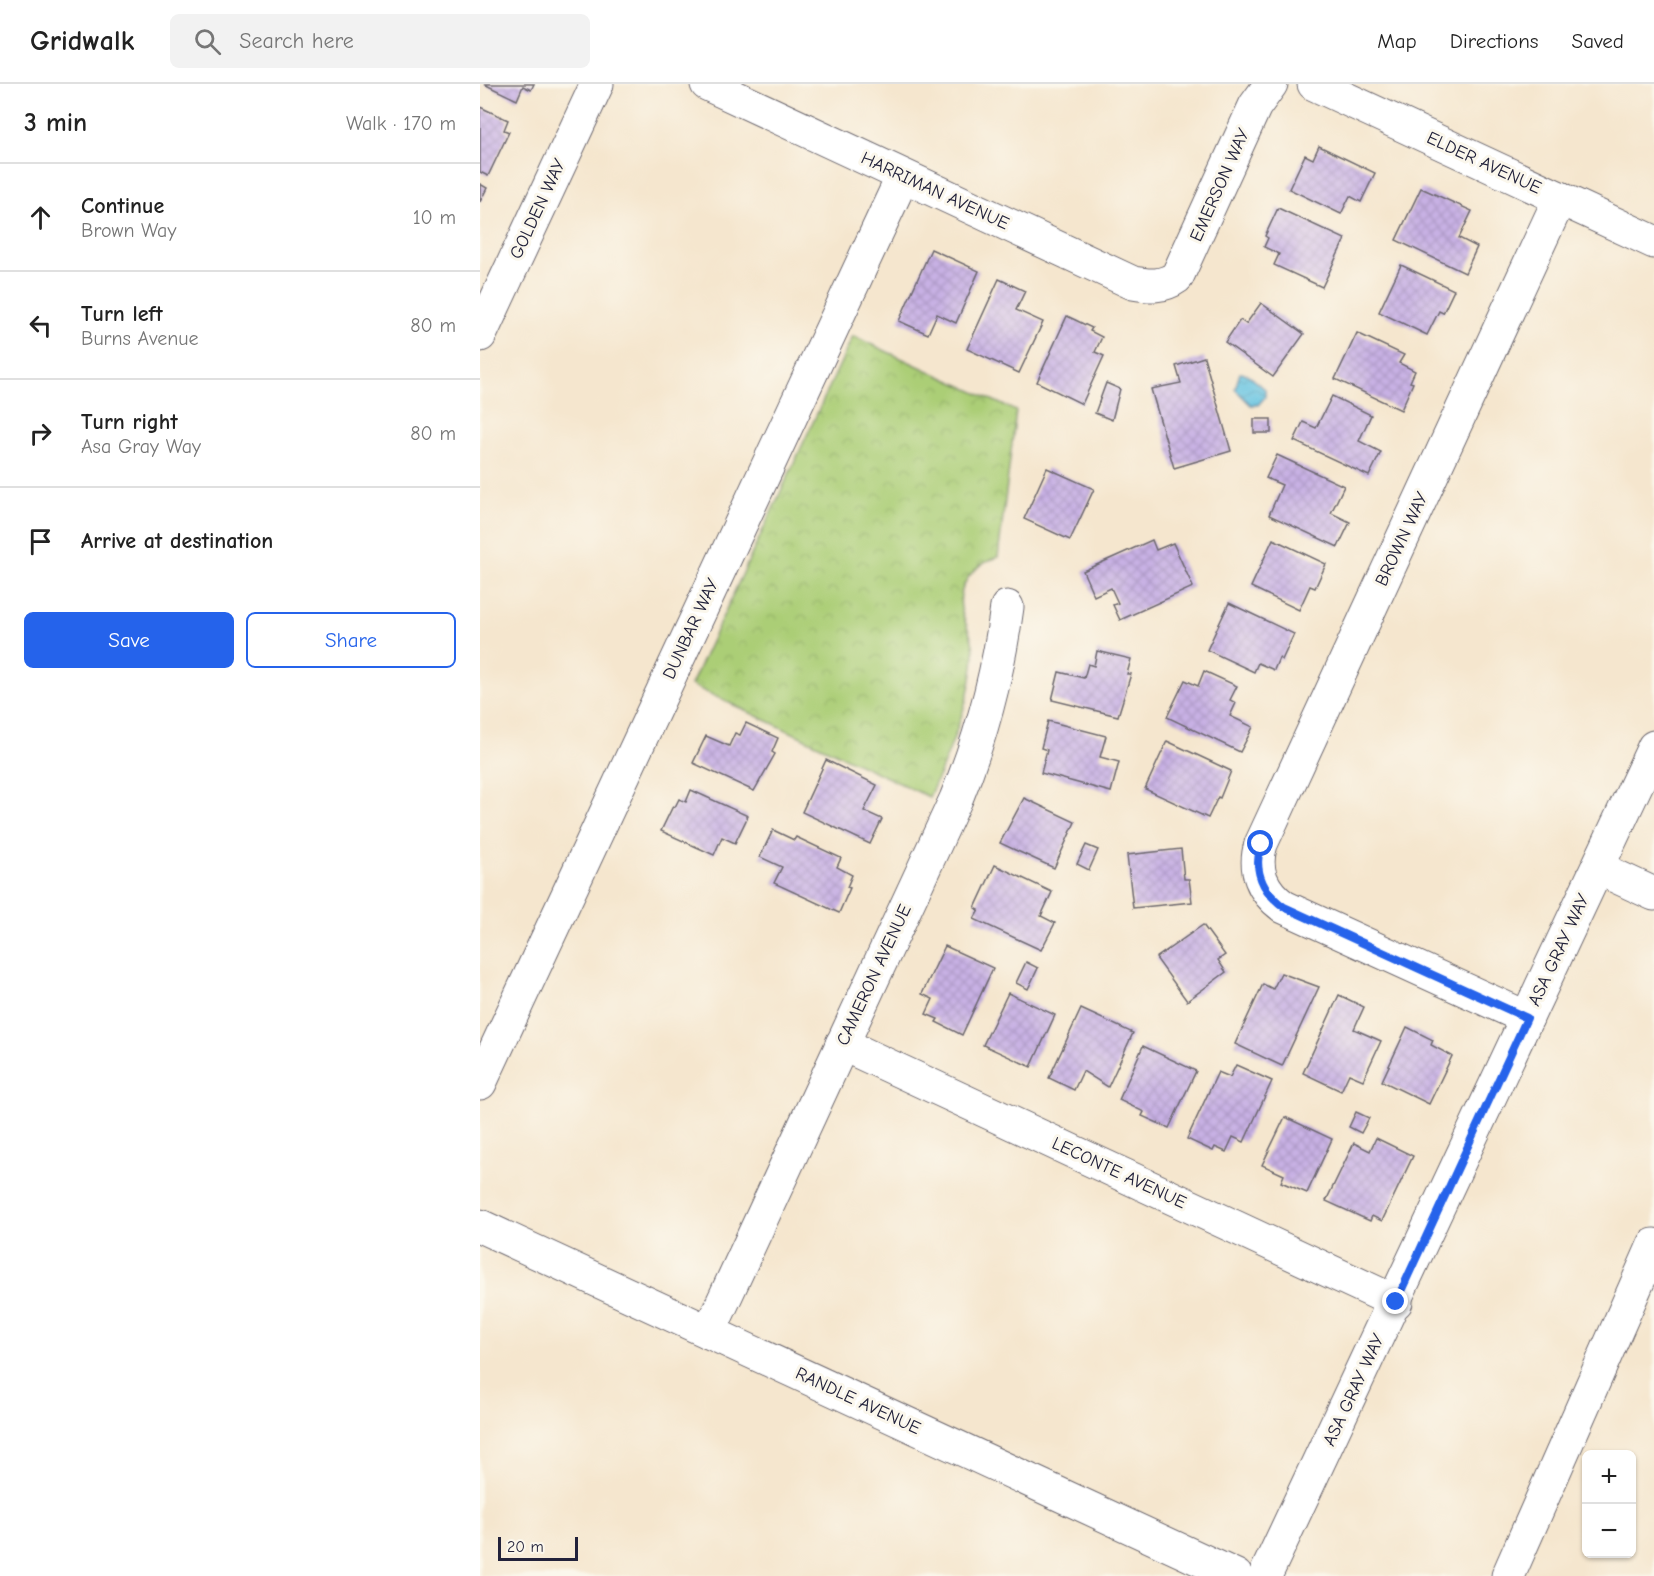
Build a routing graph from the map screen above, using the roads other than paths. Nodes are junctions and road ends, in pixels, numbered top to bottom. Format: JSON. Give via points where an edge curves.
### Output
{"nodes":[{"id":1,"x":597,"y":84,"type":"edge"},
{"id":2,"x":707,"y":84,"type":"edge"},
{"id":3,"x":1272,"y":84,"type":"edge"},
{"id":4,"x":1314,"y":84,"type":"edge"},
{"id":5,"x":903,"y":176,"type":"junction"},
{"id":6,"x":1560,"y":198,"type":"junction"},
{"id":7,"x":1654,"y":242,"type":"edge"},
{"id":8,"x":1167,"y":284,"type":"joint"},
{"id":9,"x":480,"y":335,"type":"edge"},
{"id":10,"x":1007,"y":607,"type":"dead end"},
{"id":11,"x":1654,"y":747,"type":"edge"},
{"id":12,"x":1598,"y":868,"type":"junction"},
{"id":13,"x":1654,"y":894,"type":"edge"},
{"id":14,"x":1527,"y":1018,"type":"junction"},
{"id":15,"x":842,"y":1044,"type":"junction"},
{"id":16,"x":480,"y":1083,"type":"edge"},
{"id":17,"x":480,"y":1226,"type":"edge"},
{"id":18,"x":1654,"y":1245,"type":"edge"},
{"id":19,"x":1396,"y":1302,"type":"junction"},
{"id":20,"x":709,"y":1332,"type":"junction"},
{"id":21,"x":1236,"y":1576,"type":"edge"},
{"id":22,"x":1265,"y":1576,"type":"edge"},
{"id":23,"x":1508,"y":1576,"type":"edge"}],
"edges":[{"from":1,"to":9,"type":"street","name":"GOLDEN WAY"},
{"from":2,"to":5,"type":"street","name":"HARRIMAN AVENUE"},
{"from":3,"to":8,"type":"street","name":"EMERSON WAY","via":[[1255,106],[1186,263],[1178,277]]},
{"from":4,"to":6,"type":"street","name":"ELDER AVENUE"},
{"from":5,"to":8,"type":"street","name":"HARRIMAN AVENUE","via":[[1133,283]]},
{"from":5,"to":16,"type":"street","name":"DUNBAR WAY"},
{"from":6,"to":7,"type":"street","name":"ELDER AVENUE"},
{"from":6,"to":14,"type":"street","name":"BROWN WAY","via":[[1261,844],[1258,863],[1262,883],[1284,907]]},
{"from":10,"to":15,"type":"street","name":"CAMERON AVENUE","via":[[993,691],[973,758]]},
{"from":11,"to":12,"type":"street","name":"ASA GRAY WAY"},
{"from":12,"to":13,"type":"street"},
{"from":12,"to":14,"type":"street","name":"ASA GRAY WAY"},
{"from":14,"to":19,"type":"street","name":"ASA GRAY WAY"},
{"from":15,"to":19,"type":"street","name":"LECONTE AVENUE"},
{"from":15,"to":20,"type":"street","name":"CAMERON AVENUE"},
{"from":17,"to":20,"type":"street","name":"RANDLE AVENUE"},
{"from":18,"to":23,"type":"street"},
{"from":19,"to":22,"type":"street","name":"ASA GRAY WAY"},
{"from":20,"to":21,"type":"street","name":"RANDLE AVENUE"}]}
